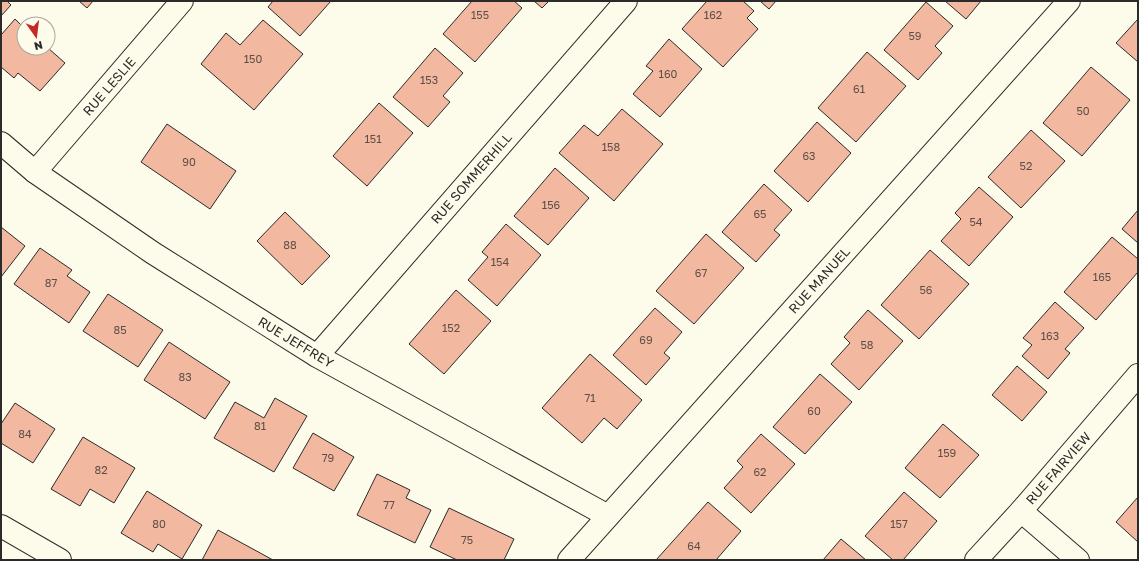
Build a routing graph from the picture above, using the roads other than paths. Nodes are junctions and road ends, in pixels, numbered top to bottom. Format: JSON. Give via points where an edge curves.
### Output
{"nodes":[{"id":1,"x":182,"y":1,"type":"edge"},
{"id":2,"x":626,"y":1,"type":"edge"},
{"id":3,"x":1069,"y":1,"type":"edge"},
{"id":4,"x":1,"y":143,"type":"edge"},
{"id":5,"x":35,"y":172,"type":"junction"},
{"id":6,"x":317,"y":356,"type":"junction"},
{"id":7,"x":1138,"y":375,"type":"edge"},
{"id":8,"x":1021,"y":511,"type":"junction"},
{"id":9,"x":608,"y":516,"type":"junction"},
{"id":10,"x":1,"y":526,"type":"edge"},
{"id":11,"x":60,"y":560,"type":"edge"},
{"id":12,"x":569,"y":560,"type":"edge"},
{"id":13,"x":976,"y":560,"type":"edge"},
{"id":14,"x":1078,"y":560,"type":"edge"}],
"edges":[{"from":1,"to":5,"type":"street","name":"RUE LESLIE"},
{"from":2,"to":6,"type":"street","name":"RUE SOMMERHILL"},
{"from":3,"to":9,"type":"street","name":"RUE MANUEL"},
{"from":4,"to":5,"type":"street","name":"RUE JEFFREY"},
{"from":5,"to":6,"type":"street","name":"RUE JEFFREY","via":[[153,253]]},
{"from":6,"to":9,"type":"street","name":"RUE JEFFREY"},
{"from":7,"to":8,"type":"street","name":"RUE FAIRVIEW"},
{"from":8,"to":13,"type":"street","name":"RUE FAIRVIEW"},
{"from":8,"to":14,"type":"street"},
{"from":9,"to":12,"type":"street","name":"RUE MANUEL"},
{"from":10,"to":11,"type":"street"}]}
